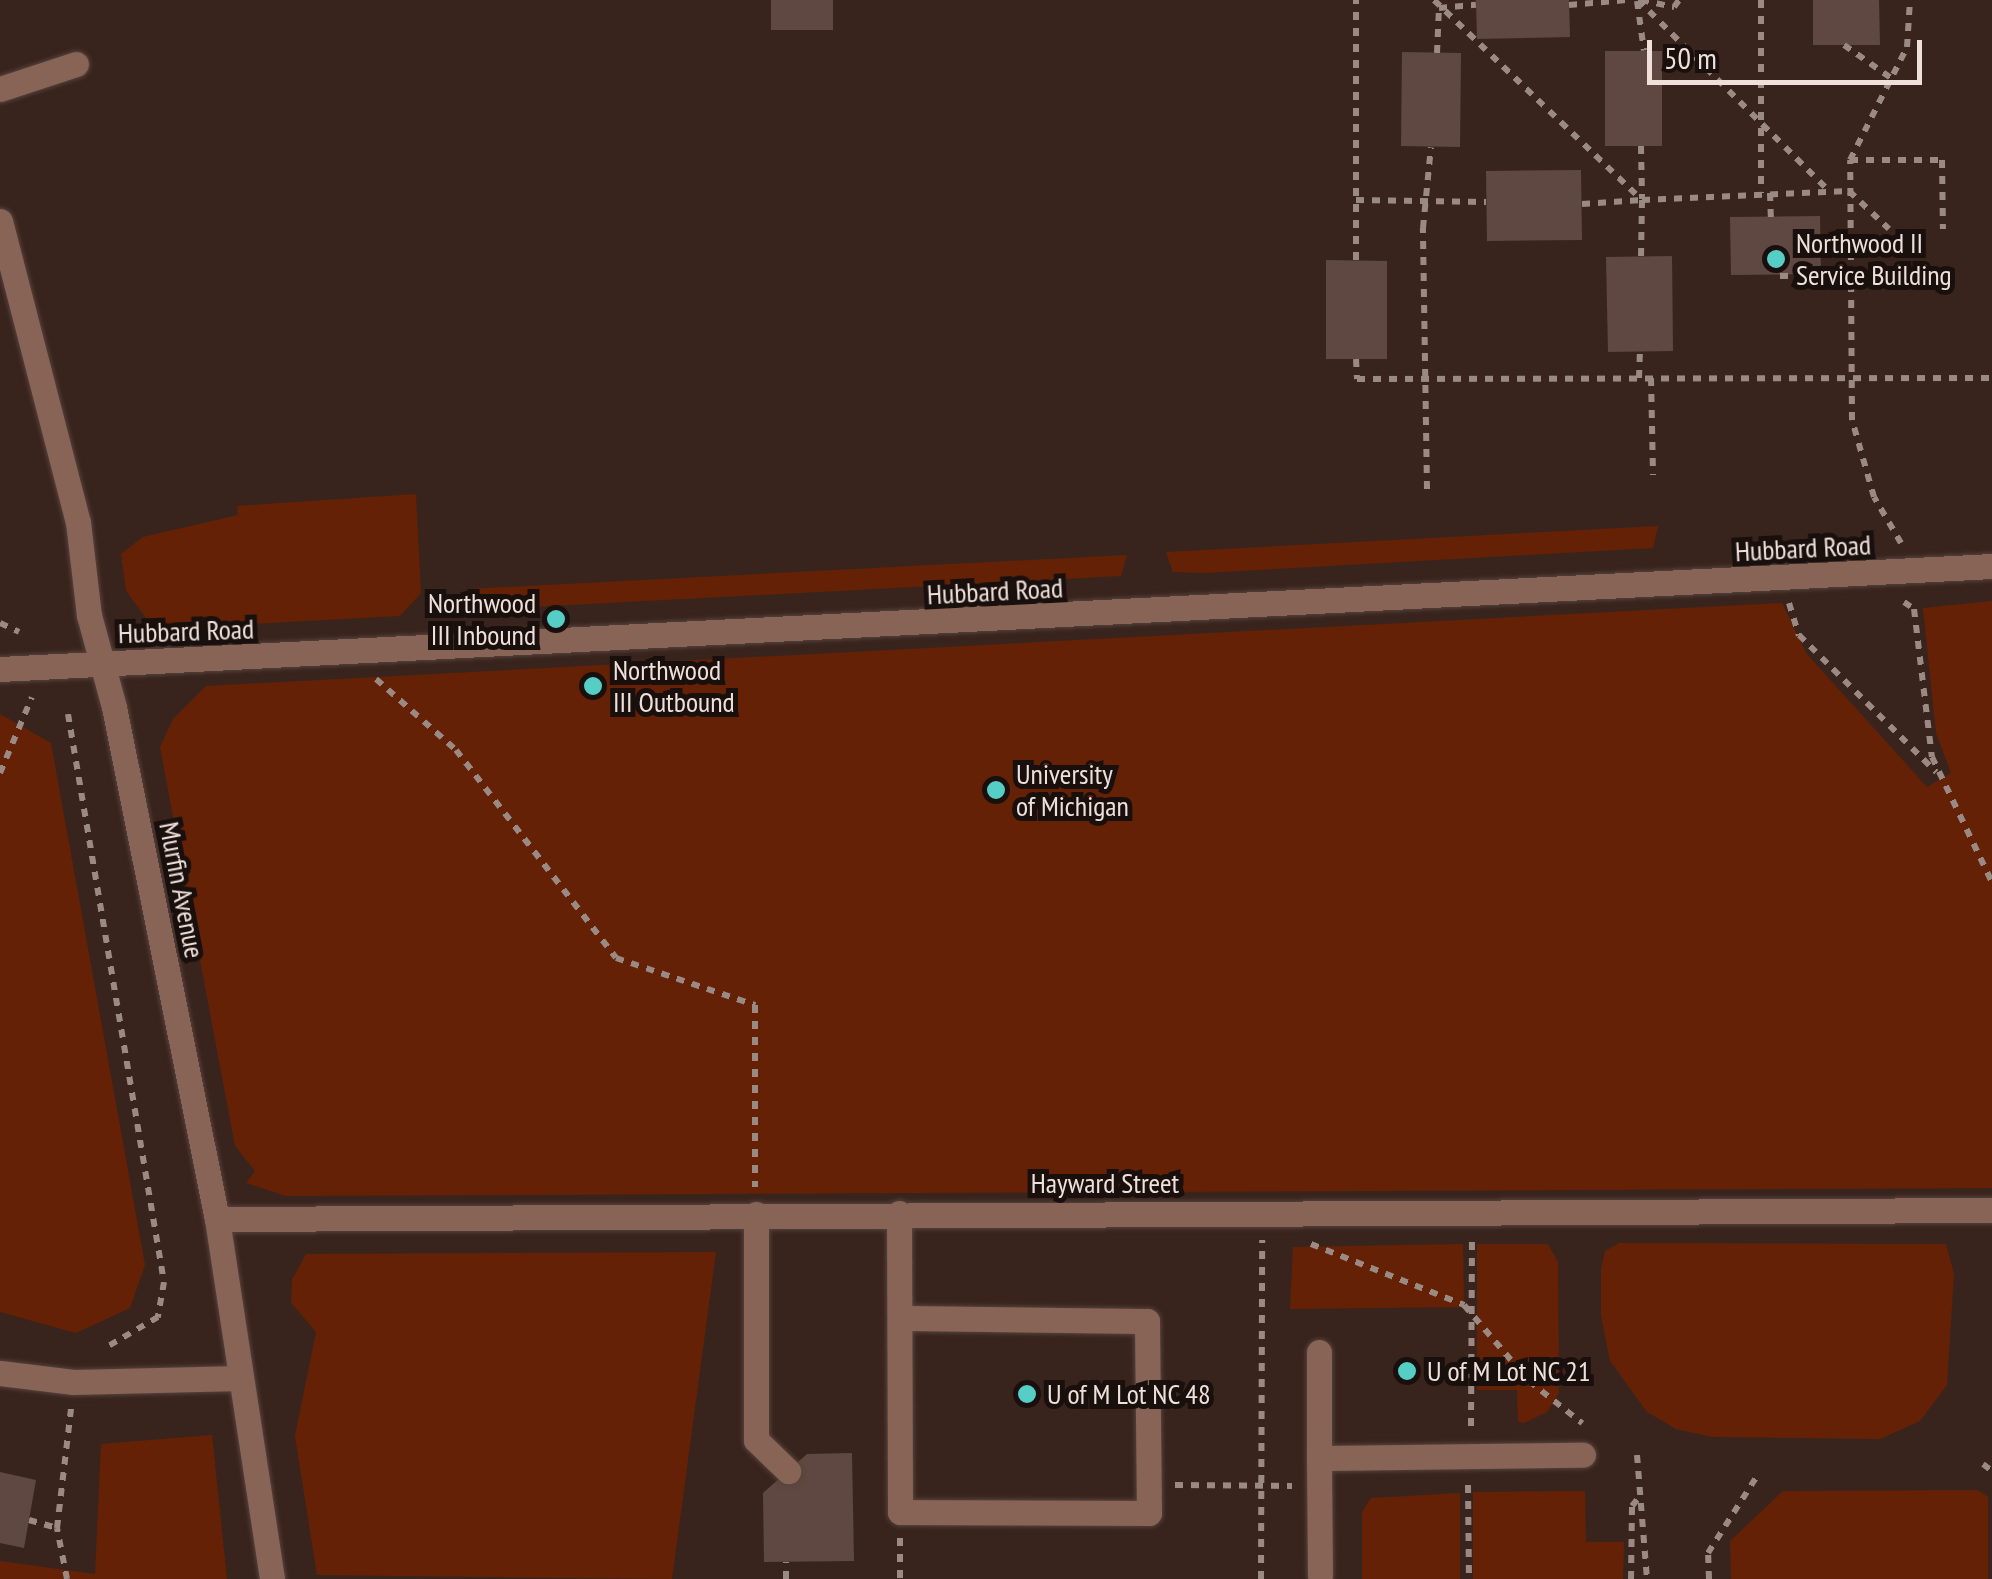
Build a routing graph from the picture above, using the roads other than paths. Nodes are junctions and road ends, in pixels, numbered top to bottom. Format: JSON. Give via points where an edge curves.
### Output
{"nodes":[{"id":1,"x":76,"y":64,"type":"dead end"},
{"id":2,"x":0,"y":88,"type":"edge"},
{"id":3,"x":0,"y":221,"type":"edge"},
{"id":4,"x":1992,"y":566,"type":"edge"},
{"id":5,"x":102,"y":665,"type":"junction"},
{"id":6,"x":0,"y":669,"type":"edge"},
{"id":7,"x":755,"y":1204,"type":"junction"},
{"id":8,"x":1992,"y":1210,"type":"edge"},
{"id":9,"x":900,"y":1213,"type":"junction"},
{"id":10,"x":218,"y":1219,"type":"junction"},
{"id":11,"x":901,"y":1318,"type":"junction"},
{"id":12,"x":1319,"y":1352,"type":"dead end"},
{"id":13,"x":0,"y":1373,"type":"edge"},
{"id":14,"x":241,"y":1378,"type":"junction"},
{"id":15,"x":1583,"y":1456,"type":"dead end"},
{"id":16,"x":1319,"y":1458,"type":"junction"},
{"id":17,"x":788,"y":1471,"type":"dead end"},
{"id":18,"x":1320,"y":1575,"type":"dead end"},
{"id":19,"x":272,"y":1579,"type":"edge"}],
"edges":[{"from":1,"to":2,"type":"street"},
{"from":3,"to":5,"type":"street","name":"Murfin Avenue","via":[[78,522]]},
{"from":4,"to":5,"type":"street","name":"Hubbard Road"},
{"from":5,"to":6,"type":"street","name":"Hubbard Road"},
{"from":5,"to":10,"type":"street","name":"Murfin Avenue"},
{"from":7,"to":9,"type":"street","name":"Hayward Street"},
{"from":7,"to":10,"type":"street","name":"Hayward Street"},
{"from":7,"to":17,"type":"street","via":[[756,1440]]},
{"from":8,"to":9,"type":"street","name":"Hayward Street"},
{"from":9,"to":11,"type":"street"},
{"from":10,"to":14,"type":"street","name":"Murfin Avenue"},
{"from":11,"to":11,"type":"street","via":[[900,1512],[1149,1514],[1147,1321]]},
{"from":12,"to":16,"type":"street"},
{"from":13,"to":14,"type":"street","via":[[73,1382]]},
{"from":14,"to":19,"type":"street","name":"Murfin Avenue"},
{"from":15,"to":16,"type":"street"},
{"from":16,"to":18,"type":"street"}]}
